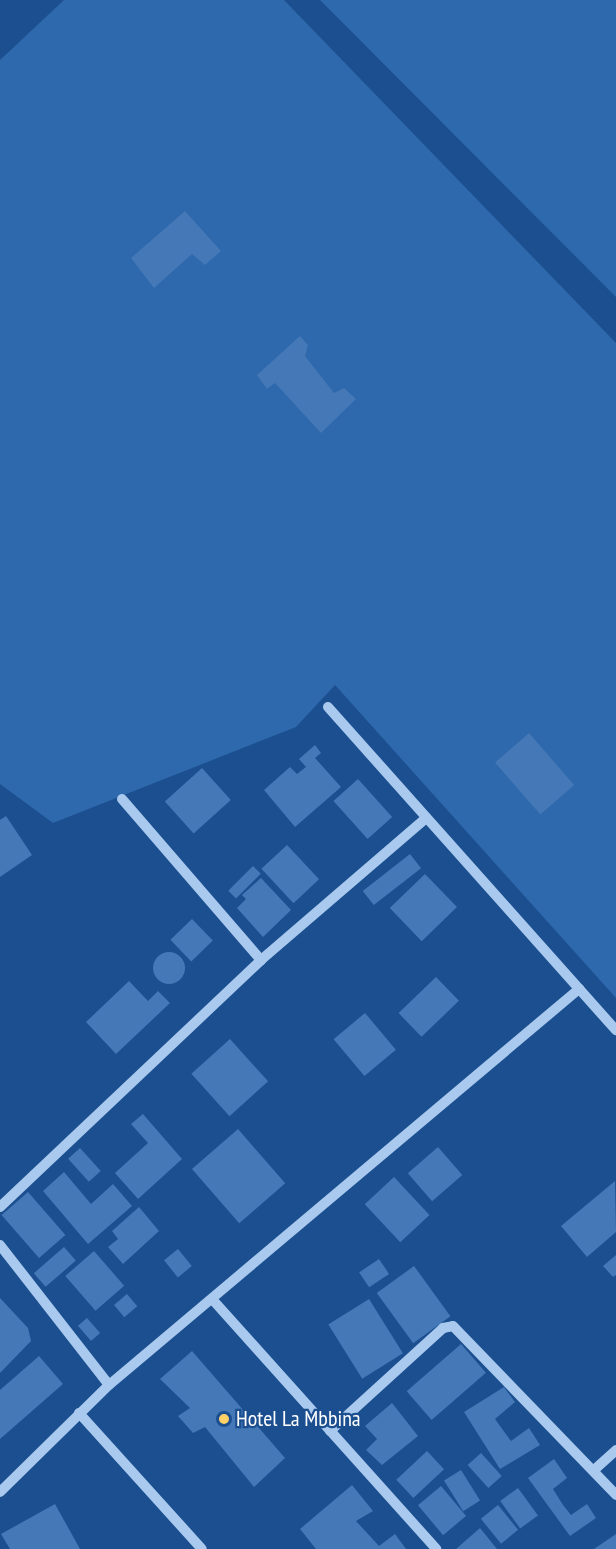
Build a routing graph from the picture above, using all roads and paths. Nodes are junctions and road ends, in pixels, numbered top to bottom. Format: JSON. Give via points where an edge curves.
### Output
{"nodes":[{"id":1,"x":328,"y":707,"type":"dead end"},
{"id":2,"x":122,"y":800,"type":"dead end"},
{"id":3,"x":426,"y":818,"type":"junction"},
{"id":4,"x":261,"y":960,"type":"junction"},
{"id":5,"x":579,"y":989,"type":"junction"},
{"id":6,"x":616,"y":1030,"type":"edge"},
{"id":7,"x":0,"y":1207,"type":"edge"},
{"id":8,"x":0,"y":1245,"type":"edge"},
{"id":9,"x":212,"y":1299,"type":"junction"},
{"id":10,"x":109,"y":1385,"type":"junction"},
{"id":11,"x":79,"y":1413,"type":"junction"},
{"id":12,"x":330,"y":1431,"type":"junction"},
{"id":13,"x":616,"y":1449,"type":"edge"},
{"id":14,"x":594,"y":1470,"type":"junction"},
{"id":15,"x":0,"y":1492,"type":"edge"},
{"id":16,"x":616,"y":1495,"type":"edge"},
{"id":17,"x":202,"y":1549,"type":"edge"},
{"id":18,"x":436,"y":1549,"type":"edge"}],
"edges":[{"from":1,"to":3,"type":"street"},
{"from":2,"to":4,"type":"street"},
{"from":3,"to":4,"type":"street"},
{"from":3,"to":5,"type":"street"},
{"from":4,"to":7,"type":"street"},
{"from":5,"to":6,"type":"street"},
{"from":5,"to":9,"type":"street"},
{"from":8,"to":10,"type":"street"},
{"from":9,"to":10,"type":"street"},
{"from":9,"to":12,"type":"street"},
{"from":10,"to":11,"type":"street"},
{"from":11,"to":15,"type":"street"},
{"from":11,"to":17,"type":"street"},
{"from":12,"to":14,"type":"street","via":[[450,1325]]},
{"from":12,"to":18,"type":"street"},
{"from":13,"to":14,"type":"street"},
{"from":14,"to":16,"type":"street"}]}
